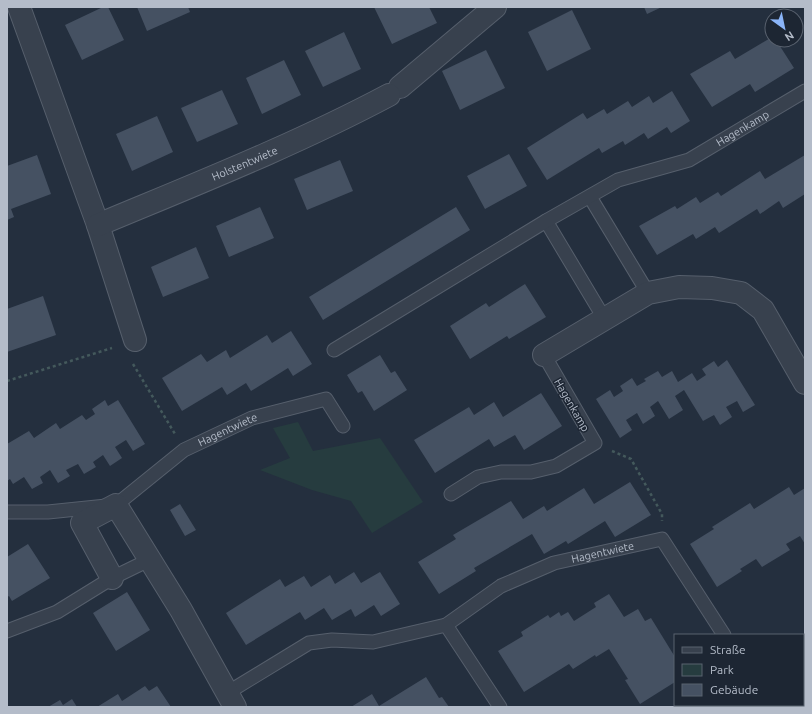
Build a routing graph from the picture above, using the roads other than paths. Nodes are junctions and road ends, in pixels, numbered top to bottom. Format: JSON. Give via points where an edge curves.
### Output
{"nodes":[{"id":1,"x":19,"y":7,"type":"edge"},
{"id":2,"x":494,"y":7,"type":"edge"},
{"id":3,"x":805,"y":91,"type":"edge"},
{"id":4,"x":590,"y":196,"type":"junction"},
{"id":5,"x":546,"y":221,"type":"junction"},
{"id":6,"x":98,"y":225,"type":"junction"},
{"id":7,"x":648,"y":293,"type":"junction"},
{"id":8,"x":604,"y":318,"type":"junction"},
{"id":9,"x":135,"y":340,"type":"road end"},
{"id":10,"x":334,"y":350,"type":"dead end"},
{"id":11,"x":544,"y":355,"type":"joint"},
{"id":12,"x":805,"y":382,"type":"edge"},
{"id":13,"x":343,"y":426,"type":"dead end"},
{"id":14,"x":451,"y":494,"type":"dead end"},
{"id":15,"x":116,"y":505,"type":"junction"},
{"id":16,"x":7,"y":512,"type":"edge"},
{"id":17,"x":151,"y":559,"type":"junction"},
{"id":18,"x":112,"y":578,"type":"junction"},
{"id":19,"x":446,"y":625,"type":"junction"},
{"id":20,"x":7,"y":631,"type":"edge"},
{"id":21,"x":723,"y":634,"type":"edge"},
{"id":22,"x":231,"y":700,"type":"edge"},
{"id":23,"x":500,"y":707,"type":"edge"}],
"edges":[{"from":1,"to":6,"type":"street"},
{"from":2,"to":6,"type":"street","name":"Holstentwiete","via":[[395,91],[340,121],[260,158]]},
{"from":3,"to":4,"type":"lane","name":"Hagenkamp","via":[[689,160],[618,180]]},
{"from":4,"to":5,"type":"lane","name":"Hagenkamp"},
{"from":4,"to":7,"type":"lane"},
{"from":5,"to":8,"type":"lane"},
{"from":5,"to":10,"type":"lane","name":"Hagenkamp"},
{"from":6,"to":9,"type":"street"},
{"from":7,"to":8,"type":"street","name":"Hagenkamp"},
{"from":7,"to":12,"type":"street","name":"Hagenkamp","via":[[679,286],[741,293],[763,310]]},
{"from":8,"to":11,"type":"street","name":"Hagenkamp"},
{"from":11,"to":14,"type":"lane","name":"Hagenkamp","via":[[595,443],[556,466],[530,472],[501,472],[478,477]]},
{"from":13,"to":15,"type":"lane","name":"Hagentwiete","via":[[326,399],[252,418],[184,450]]},
{"from":15,"to":16,"type":"lane","via":[[48,512]]},
{"from":15,"to":17,"type":"street","name":"Hagentwiete"},
{"from":15,"to":18,"type":"street","name":"Hagentwiete","via":[[82,523]]},
{"from":17,"to":18,"type":"lane"},
{"from":17,"to":22,"type":"street","name":"Hagentwiete"},
{"from":18,"to":20,"type":"lane","via":[[57,612]]},
{"from":19,"to":21,"type":"lane","name":"Hagentwiete","via":[[501,586],[554,563],[662,539]]},
{"from":19,"to":22,"type":"lane","name":"Hagentwiete","via":[[372,642],[332,640],[309,643]]},
{"from":19,"to":23,"type":"lane"}]}
